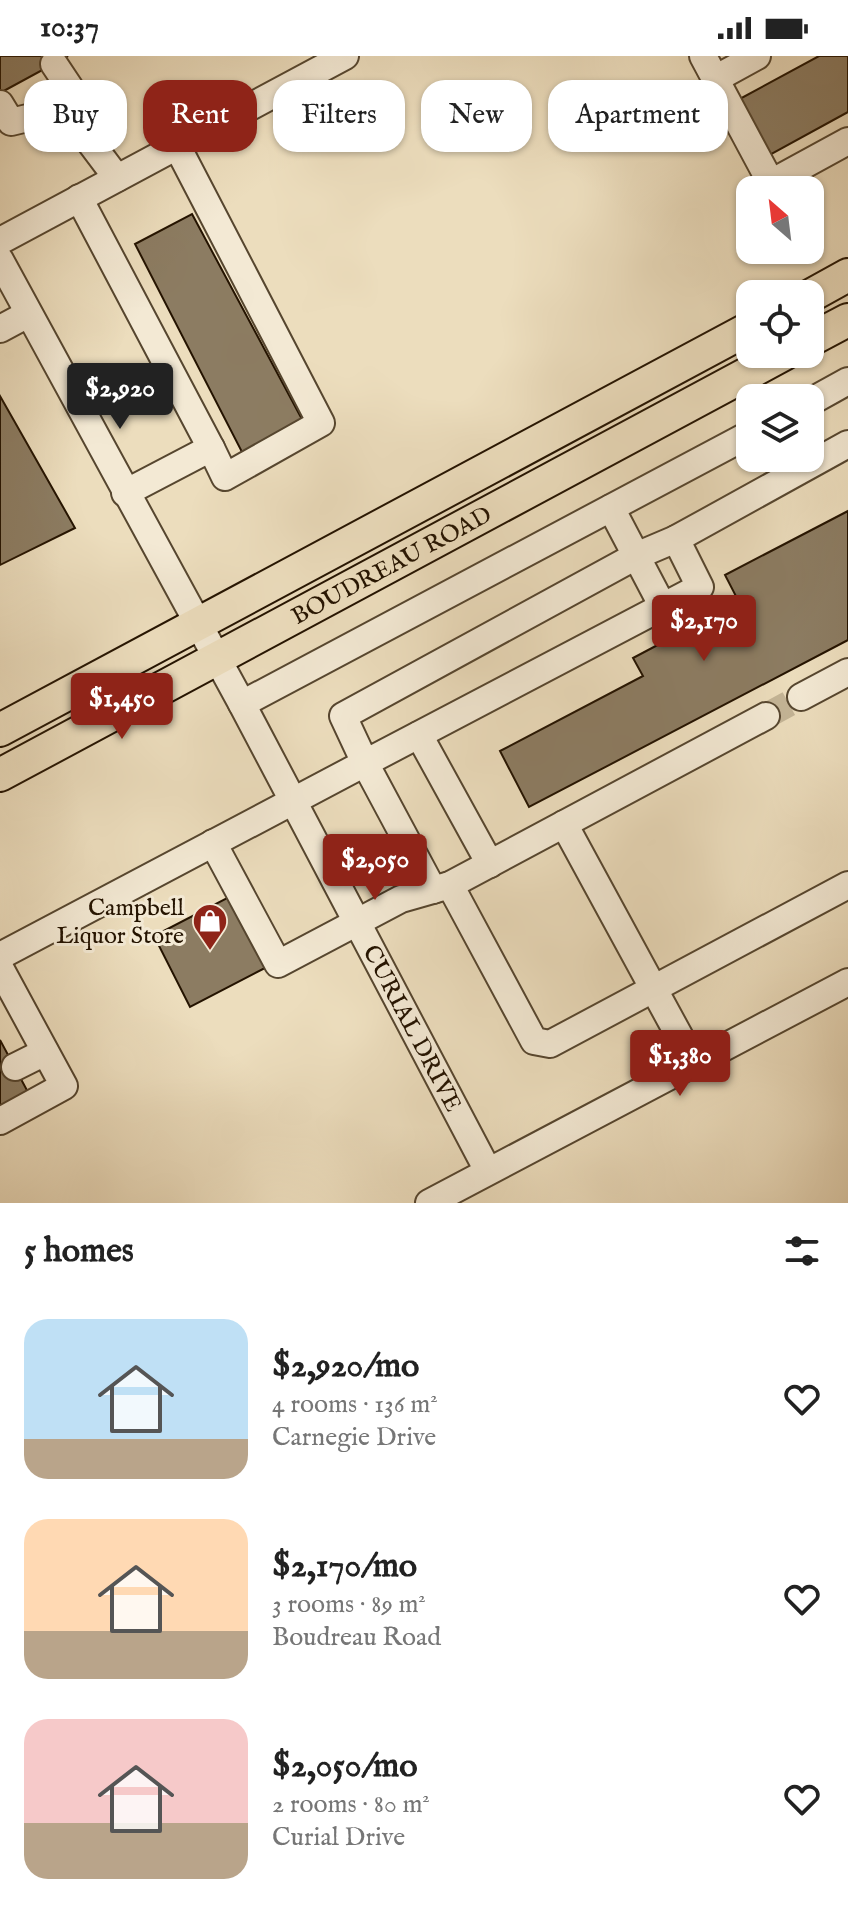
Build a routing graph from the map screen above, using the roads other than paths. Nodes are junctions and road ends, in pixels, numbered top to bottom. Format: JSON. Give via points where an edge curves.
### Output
{"nodes":[{"id":1,"x":345,"y":56,"type":"edge"},
{"id":2,"x":757,"y":56,"type":"edge"},
{"id":3,"x":54,"y":64,"type":"dead end"},
{"id":4,"x":709,"y":67,"type":"edge"},
{"id":5,"x":65,"y":80,"type":"edge"},
{"id":6,"x":257,"y":103,"type":"edge"},
{"id":7,"x":0,"y":104,"type":"edge"},
{"id":8,"x":24,"y":119,"type":"edge"},
{"id":9,"x":848,"y":141,"type":"edge"},
{"id":10,"x":97,"y":152,"type":"edge"},
{"id":11,"x":166,"y":152,"type":"edge"},
{"id":12,"x":180,"y":152,"type":"edge"},
{"id":13,"x":117,"y":178,"type":"junction"},
{"id":14,"x":79,"y":198,"type":"junction"},
{"id":15,"x":0,"y":241,"type":"edge"},
{"id":16,"x":0,"y":260,"type":"edge"},
{"id":17,"x":848,"y":275,"type":"edge"},
{"id":18,"x":824,"y":288,"type":"edge"},
{"id":19,"x":28,"y":314,"type":"junction"},
{"id":20,"x":848,"y":320,"type":"edge"},
{"id":21,"x":0,"y":329,"type":"edge"},
{"id":22,"x":824,"y":333,"type":"edge"},
{"id":23,"x":736,"y":336,"type":"edge"},
{"id":24,"x":758,"y":368,"type":"edge"},
{"id":25,"x":848,"y":381,"type":"edge"},
{"id":26,"x":824,"y":394,"type":"edge"},
{"id":27,"x":736,"y":441,"type":"edge"},
{"id":28,"x":848,"y":444,"type":"edge"},
{"id":29,"x":211,"y":448,"type":"junction"},
{"id":30,"x":125,"y":493,"type":"junction"},
{"id":31,"x":611,"y":508,"type":"junction"},
{"id":32,"x":676,"y":539,"type":"junction"},
{"id":33,"x":636,"y":556,"type":"junction"},
{"id":34,"x":663,"y":607,"type":"junction"},
{"id":35,"x":199,"y":624,"type":"junction"},
{"id":36,"x":217,"y":657,"type":"junction"},
{"id":37,"x":848,"y":672,"type":"edge"},
{"id":38,"x":801,"y":697,"type":"tunnel mouth"},
{"id":39,"x":242,"y":704,"type":"junction"},
{"id":40,"x":766,"y":716,"type":"tunnel mouth"},
{"id":41,"x":0,"y":730,"type":"edge"},
{"id":42,"x":419,"y":735,"type":"junction"},
{"id":43,"x":365,"y":763,"type":"junction"},
{"id":44,"x":0,"y":775,"type":"edge"},
{"id":45,"x":293,"y":800,"type":"junction"},
{"id":46,"x":564,"y":824,"type":"junction"},
{"id":47,"x":213,"y":843,"type":"junction"},
{"id":48,"x":490,"y":864,"type":"junction"},
{"id":49,"x":848,"y":885,"type":"edge"},
{"id":50,"x":442,"y":887,"type":"junction"},
{"id":51,"x":357,"y":922,"type":"junction"},
{"id":52,"x":0,"y":956,"type":"edge"},
{"id":53,"x":0,"y":968,"type":"edge"},
{"id":54,"x":848,"y":982,"type":"edge"},
{"id":55,"x":655,"y":990,"type":"junction"},
{"id":56,"x":10,"y":1011,"type":"edge"},
{"id":57,"x":45,"y":1052,"type":"junction"},
{"id":58,"x":694,"y":1063,"type":"junction"},
{"id":59,"x":15,"y":1067,"type":"dead end"},
{"id":60,"x":0,"y":1121,"type":"edge"},
{"id":61,"x":488,"y":1171,"type":"junction"},
{"id":62,"x":429,"y":1203,"type":"edge"}],
"edges":[{"from":1,"to":6,"type":"street"},
{"from":2,"to":4,"type":"street"},
{"from":3,"to":5,"type":"street"},
{"from":4,"to":9,"type":"street","via":[[771,183]]},
{"from":7,"to":8,"type":"street","via":[[11,122]]},
{"from":10,"to":13,"type":"street"},
{"from":11,"to":13,"type":"street"},
{"from":12,"to":29,"type":"street","via":[[321,423],[225,477]]},
{"from":13,"to":14,"type":"street"},
{"from":14,"to":15,"type":"street"},
{"from":14,"to":29,"type":"street"},
{"from":16,"to":19,"type":"street","name":"CURIAL DRIVE"},
{"from":17,"to":18,"type":"main road"},
{"from":19,"to":21,"type":"street"},
{"from":19,"to":30,"type":"street","name":"CURIAL DRIVE"},
{"from":20,"to":22,"type":"main road"},
{"from":23,"to":35,"type":"main road","name":"BOUDREAU ROAD"},
{"from":24,"to":36,"type":"main road","name":"BOUDREAU ROAD"},
{"from":25,"to":26,"type":"street"},
{"from":27,"to":31,"type":"street"},
{"from":28,"to":32,"type":"street"},
{"from":29,"to":30,"type":"street"},
{"from":30,"to":35,"type":"street","name":"CURIAL DRIVE"},
{"from":31,"to":33,"type":"street"},
{"from":31,"to":39,"type":"street"},
{"from":32,"to":33,"type":"street"},
{"from":32,"to":34,"type":"street","via":[[700,587]]},
{"from":33,"to":34,"type":"street"},
{"from":33,"to":43,"type":"street","via":[[343,716]]},
{"from":34,"to":42,"type":"street"},
{"from":35,"to":36,"type":"street","name":"CURIAL DRIVE"},
{"from":35,"to":41,"type":"main road","name":"BOUDREAU ROAD"},
{"from":36,"to":39,"type":"street","name":"CURIAL DRIVE"},
{"from":36,"to":44,"type":"main road","name":"BOUDREAU ROAD"},
{"from":37,"to":38,"type":"street"},
{"from":39,"to":45,"type":"street","name":"CURIAL DRIVE"},
{"from":40,"to":46,"type":"street"},
{"from":42,"to":43,"type":"street"},
{"from":42,"to":48,"type":"street"},
{"from":43,"to":45,"type":"street"},
{"from":43,"to":50,"type":"street"},
{"from":45,"to":47,"type":"street"},
{"from":45,"to":51,"type":"street","name":"CURIAL DRIVE"},
{"from":46,"to":48,"type":"street"},
{"from":46,"to":55,"type":"street"},
{"from":47,"to":51,"type":"street","via":[[278,964]]},
{"from":47,"to":52,"type":"street"},
{"from":48,"to":50,"type":"street"},
{"from":49,"to":55,"type":"street"},
{"from":50,"to":51,"type":"street","via":[[401,899]]},
{"from":50,"to":55,"type":"street","via":[[534,1041],[550,1044]]},
{"from":51,"to":61,"type":"street","name":"CURIAL DRIVE"},
{"from":53,"to":56,"type":"street"},
{"from":54,"to":58,"type":"street"},
{"from":55,"to":58,"type":"street"},
{"from":56,"to":57,"type":"street"},
{"from":57,"to":59,"type":"street"},
{"from":57,"to":60,"type":"street","via":[[64,1086]]},
{"from":58,"to":61,"type":"street"},
{"from":61,"to":62,"type":"street"}]}
